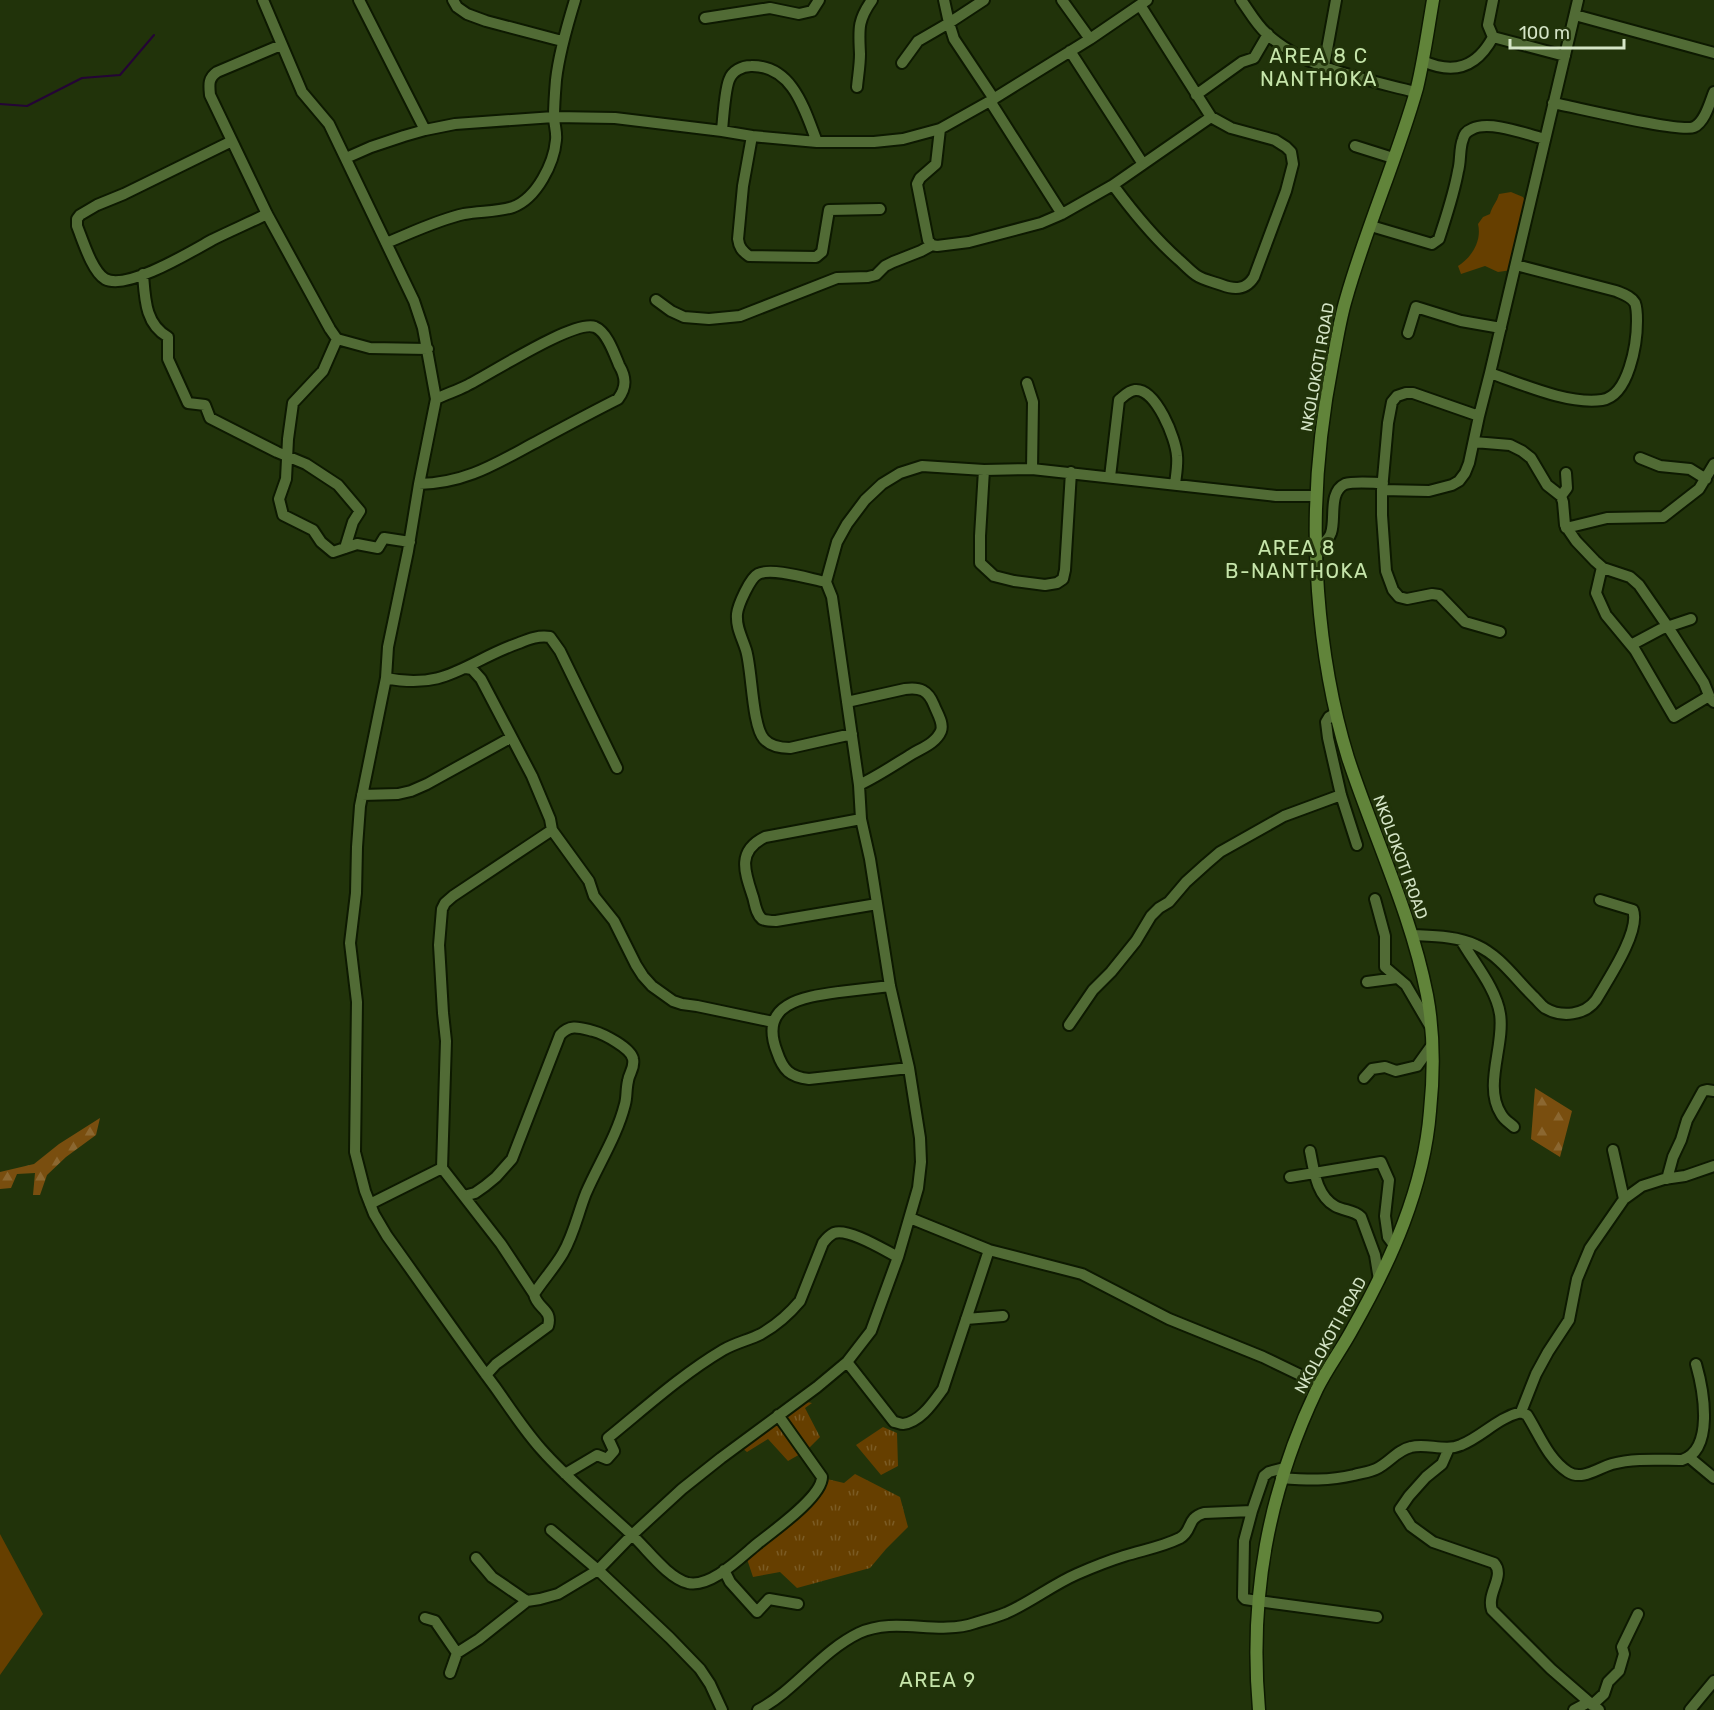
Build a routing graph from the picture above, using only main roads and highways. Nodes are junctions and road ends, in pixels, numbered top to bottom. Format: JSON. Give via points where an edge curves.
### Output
{"nodes":[{"id":1,"x":1433,"y":0,"type":"edge"},
{"id":2,"x":1259,"y":1710,"type":"edge"}],
"edges":[{"from":1,"to":2,"type":"main road","name":"NKOLOKOTI ROAD","via":[[1415,92],[1344,303],[1324,403],[1315,550],[1336,713],[1358,789],[1412,935],[1427,997],[1433,1073],[1426,1144],[1407,1215],[1379,1281],[1319,1384],[1282,1473],[1264,1551],[1258,1601]]}]}
